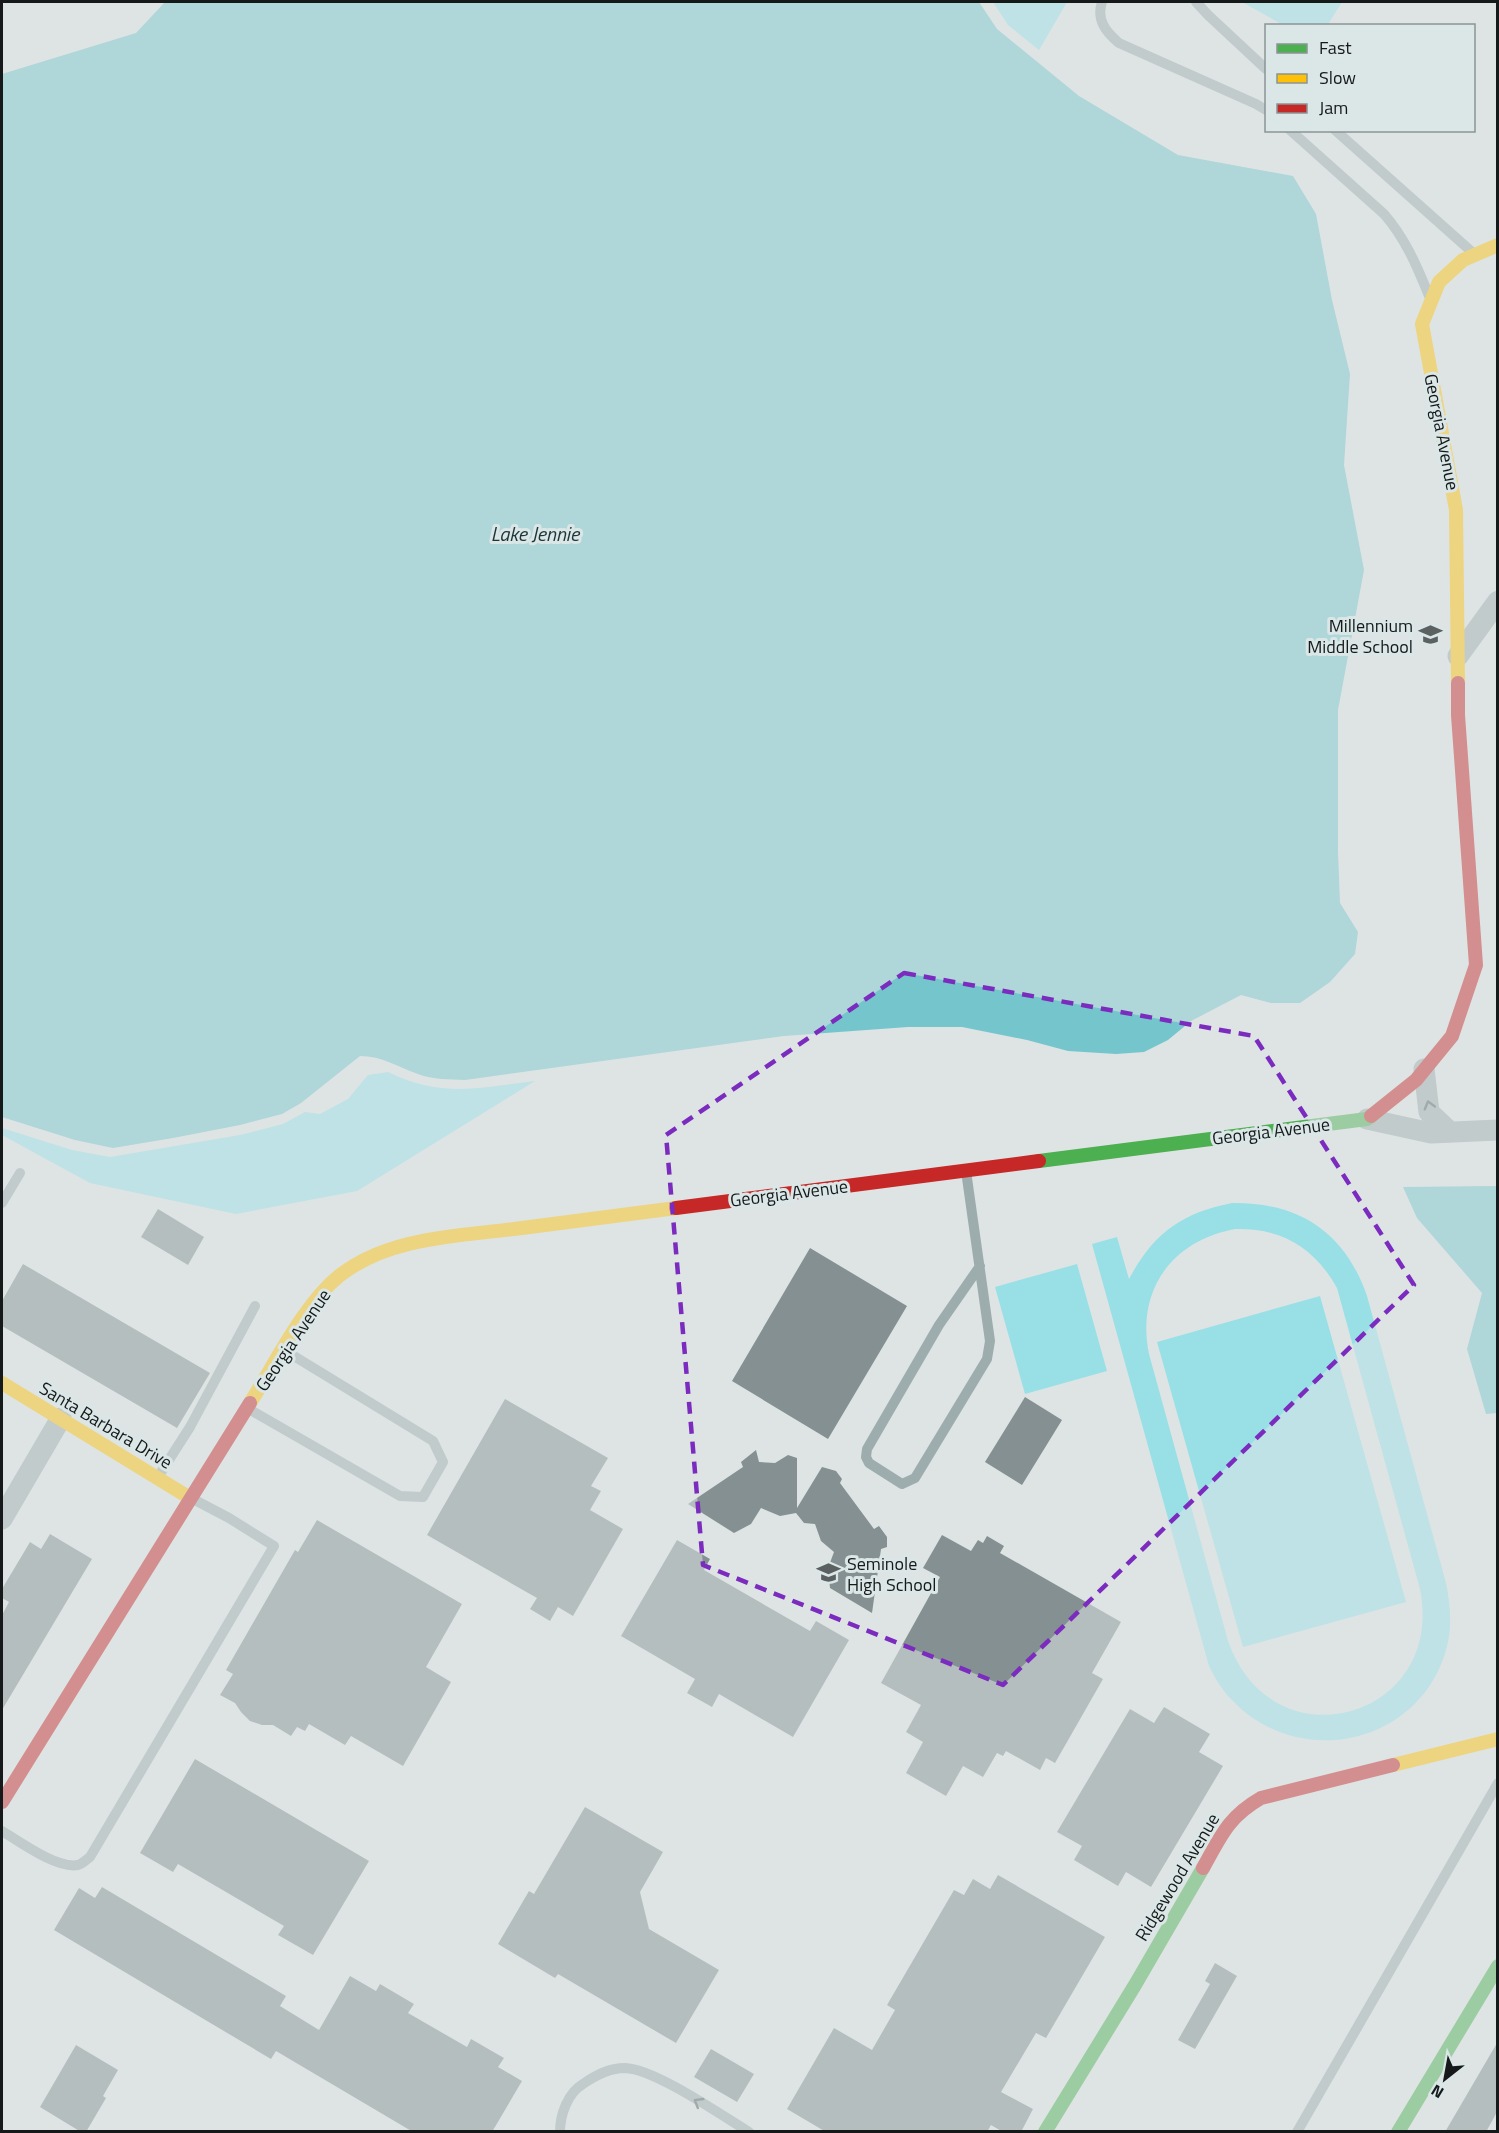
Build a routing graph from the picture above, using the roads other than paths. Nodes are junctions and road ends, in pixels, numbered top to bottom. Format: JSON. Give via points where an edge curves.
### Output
{"nodes":[{"id":1,"x":1102,"y":2,"type":"edge"},
{"id":2,"x":1197,"y":2,"type":"edge"},
{"id":3,"x":1265,"y":68,"type":"edge"},
{"id":4,"x":1265,"y":109,"type":"edge"},
{"id":5,"x":1292,"y":132,"type":"edge"},
{"id":6,"x":1337,"y":132,"type":"edge"},
{"id":7,"x":1497,"y":245,"type":"edge"},
{"id":8,"x":1474,"y":255,"type":"junction"},
{"id":9,"x":1431,"y":301,"type":"junction"},
{"id":10,"x":1497,"y":601,"type":"edge"},
{"id":11,"x":1458,"y":656,"type":"junction"},
{"id":12,"x":1424,"y":1069,"type":"junction"},
{"id":13,"x":1367,"y":1119,"type":"junction"},
{"id":14,"x":1497,"y":1130,"type":"edge"},
{"id":15,"x":1450,"y":1132,"type":"junction"},
{"id":16,"x":966,"y":1170,"type":"junction"},
{"id":17,"x":20,"y":1173,"type":"dead end"},
{"id":18,"x":2,"y":1203,"type":"edge"},
{"id":19,"x":980,"y":1266,"type":"junction"},
{"id":20,"x":255,"y":1306,"type":"dead end"},
{"id":21,"x":283,"y":1350,"type":"junction"},
{"id":22,"x":2,"y":1383,"type":"edge"},
{"id":23,"x":247,"y":1408,"type":"junction"},
{"id":24,"x":61,"y":1418,"type":"junction"},
{"id":25,"x":157,"y":1478,"type":"junction"},
{"id":26,"x":190,"y":1498,"type":"junction"},
{"id":27,"x":2,"y":1519,"type":"edge"},
{"id":28,"x":1497,"y":1739,"type":"edge"},
{"id":29,"x":1497,"y":1783,"type":"edge"},
{"id":30,"x":2,"y":1802,"type":"edge"},
{"id":31,"x":2,"y":1831,"type":"edge"},
{"id":32,"x":1497,"y":1966,"type":"edge"},
{"id":33,"x":560,"y":2132,"type":"edge"},
{"id":34,"x":749,"y":2132,"type":"edge"},
{"id":35,"x":1045,"y":2132,"type":"edge"},
{"id":36,"x":1297,"y":2132,"type":"edge"},
{"id":37,"x":1398,"y":2132,"type":"edge"}],
"edges":[{"from":1,"to":4,"type":"lane","via":[[1102,26],[1119,43]]},
{"from":2,"to":3,"type":"lane"},
{"from":5,"to":9,"type":"lane","via":[[1396,228]]},
{"from":6,"to":8,"type":"lane"},
{"from":7,"to":8,"type":"street","name":"Georgia Avenue"},
{"from":8,"to":9,"type":"street","name":"Georgia Avenue","via":[[1462,260],[1439,282]]},
{"from":9,"to":11,"type":"street","name":"Georgia Avenue","via":[[1422,324],[1456,510]]},
{"from":10,"to":11,"type":"street"},
{"from":11,"to":12,"type":"street","name":"Georgia Avenue","via":[[1458,715],[1476,965],[1452,1036]]},
{"from":12,"to":13,"type":"street","name":"Georgia Avenue"},
{"from":15,"to":12,"type":"street","one_way":true,"via":[[1429,1112]]},
{"from":13,"to":15,"type":"street","via":[[1431,1133]]},
{"from":13,"to":16,"type":"street","name":"Georgia Avenue"},
{"from":14,"to":15,"type":"street"},
{"from":16,"to":19,"type":"lane"},
{"from":16,"to":21,"type":"street","name":"Georgia Avenue","via":[[428,1240],[388,1249],[359,1262],[329,1286]]},
{"from":17,"to":18,"type":"lane"},
{"from":19,"to":19,"type":"lane","via":[[990,1341],[987,1359],[915,1478],[902,1484],[869,1463],[867,1449],[939,1325]]},
{"from":20,"to":25,"type":"lane","via":[[190,1427]]},
{"from":21,"to":23,"type":"street","name":"Georgia Avenue"},
{"from":21,"to":23,"type":"lane","via":[[433,1441],[443,1462],[423,1497],[400,1496]]},
{"from":22,"to":24,"type":"street","name":"Santa Barbara Drive"},
{"from":23,"to":26,"type":"street","name":"Georgia Avenue"},
{"from":24,"to":25,"type":"street","name":"Santa Barbara Drive"},
{"from":24,"to":27,"type":"street"},
{"from":25,"to":26,"type":"street","name":"Santa Barbara Drive"},
{"from":26,"to":30,"type":"street","name":"Georgia Avenue"},
{"from":26,"to":31,"type":"lane","via":[[274,1546],[90,1857],[79,1865],[63,1864]]},
{"from":28,"to":35,"type":"street","name":"Ridgewood Avenue","via":[[1262,1798],[1242,1809],[1227,1826]]},
{"from":29,"to":36,"type":"lane"},
{"from":32,"to":37,"type":"street"},
{"from":34,"to":33,"type":"lane","one_way":true,"via":[[654,2076],[626,2068],[599,2073],[574,2090],[560,2119]]}]}
